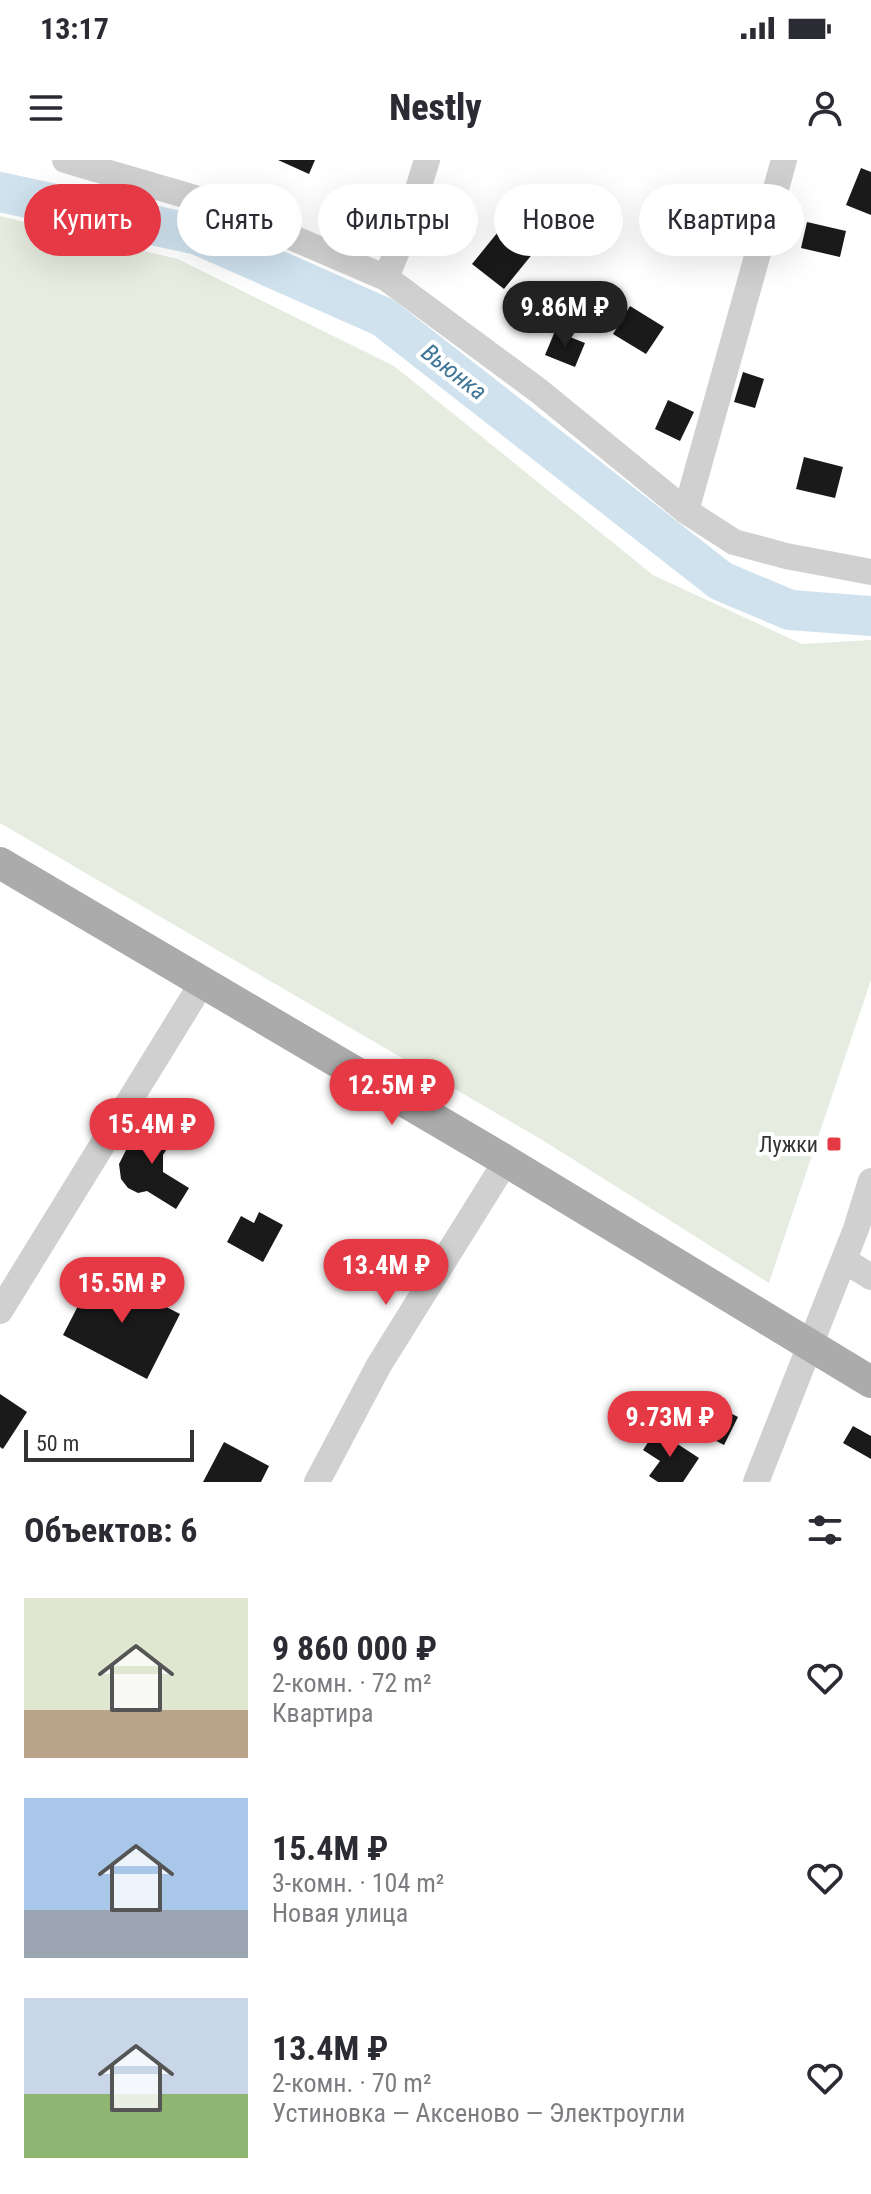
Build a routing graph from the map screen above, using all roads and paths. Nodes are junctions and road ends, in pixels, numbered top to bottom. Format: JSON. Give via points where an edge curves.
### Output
{"nodes":[{"id":1,"x":65,"y":160,"type":"edge"},
{"id":2,"x":427,"y":160,"type":"edge"},
{"id":3,"x":784,"y":160,"type":"edge"},
{"id":4,"x":386,"y":278,"type":"junction"},
{"id":5,"x":686,"y":511,"type":"junction"},
{"id":6,"x":871,"y":572,"type":"edge"},
{"id":7,"x":0,"y":863,"type":"edge"},
{"id":8,"x":202,"y":983,"type":"junction"},
{"id":9,"x":506,"y":1161,"type":"junction"},
{"id":10,"x":871,"y":1181,"type":"edge"},
{"id":11,"x":863,"y":1232,"type":"edge"},
{"id":12,"x":844,"y":1260,"type":"junction"},
{"id":13,"x":871,"y":1277,"type":"edge"},
{"id":14,"x":0,"y":1311,"type":"edge"},
{"id":15,"x":811,"y":1344,"type":"junction"},
{"id":16,"x":871,"y":1382,"type":"edge"},
{"id":17,"x":317,"y":1482,"type":"edge"},
{"id":18,"x":756,"y":1482,"type":"edge"}],
"edges":[{"from":1,"to":4,"type":"street","via":[[212,203]]},
{"from":2,"to":4,"type":"street"},
{"from":3,"to":5,"type":"street"},
{"from":4,"to":5,"type":"street","via":[[539,391]]},
{"from":5,"to":6,"type":"street","via":[[734,542]]},
{"from":7,"to":8,"type":"main road"},
{"from":8,"to":9,"type":"main road"},
{"from":8,"to":14,"type":"street"},
{"from":9,"to":15,"type":"main road"},
{"from":9,"to":17,"type":"street","via":[[379,1365]]},
{"from":10,"to":11,"type":"street"},
{"from":11,"to":12,"type":"street"},
{"from":12,"to":13,"type":"street"},
{"from":12,"to":15,"type":"street"},
{"from":15,"to":16,"type":"main road"},
{"from":15,"to":18,"type":"street"}]}
